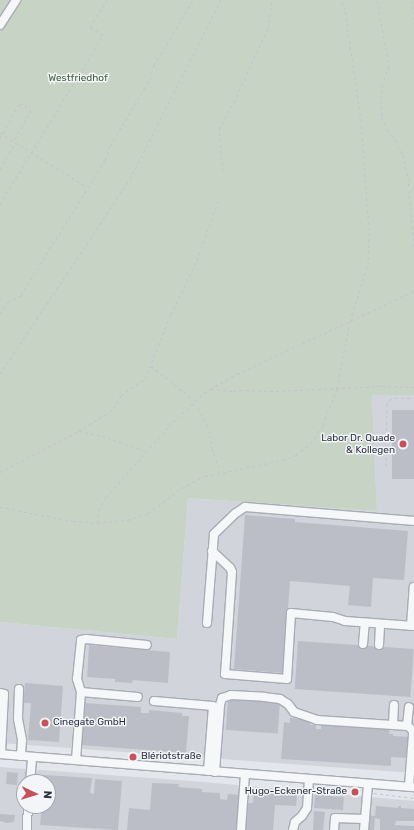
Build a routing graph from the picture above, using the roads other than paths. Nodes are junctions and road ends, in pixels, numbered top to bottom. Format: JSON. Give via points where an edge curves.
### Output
{"nodes":[{"id":1,"x":15,"y":0,"type":"edge"},
{"id":2,"x":0,"y":25,"type":"edge"},
{"id":3,"x":414,"y":521,"type":"edge"},
{"id":4,"x":212,"y":551,"type":"junction"},
{"id":5,"x":414,"y":588,"type":"edge"},
{"id":6,"x":207,"y":623,"type":"dead end"},
{"id":7,"x":365,"y":623,"type":"junction"},
{"id":8,"x":380,"y":624,"type":"junction"},
{"id":9,"x":412,"y":626,"type":"edge"},
{"id":10,"x":363,"y":644,"type":"dead end"},
{"id":11,"x":147,"y":645,"type":"dead end"},
{"id":12,"x":379,"y":645,"type":"dead end"},
{"id":13,"x":19,"y":689,"type":"dead end"},
{"id":14,"x":81,"y":692,"type":"junction"},
{"id":15,"x":0,"y":693,"type":"edge"},
{"id":16,"x":138,"y":697,"type":"dead end"},
{"id":17,"x":154,"y":701,"type":"dead end"},
{"id":18,"x":394,"y":705,"type":"dead end"},
{"id":19,"x":409,"y":707,"type":"dead end"},
{"id":20,"x":393,"y":724,"type":"junction"},
{"id":21,"x":407,"y":726,"type":"junction"},
{"id":22,"x":0,"y":754,"type":"edge"},
{"id":23,"x":21,"y":756,"type":"junction"},
{"id":24,"x":32,"y":757,"type":"junction"},
{"id":25,"x":76,"y":760,"type":"junction"},
{"id":26,"x":212,"y":771,"type":"junction"},
{"id":27,"x":31,"y":774,"type":"edge"},
{"id":28,"x":245,"y":774,"type":"junction"},
{"id":29,"x":310,"y":779,"type":"junction"},
{"id":30,"x":368,"y":784,"type":"junction"},
{"id":31,"x":412,"y":786,"type":"edge"},
{"id":32,"x":27,"y":814,"type":"edge"},
{"id":33,"x":365,"y":819,"type":"junction"},
{"id":34,"x":26,"y":830,"type":"edge"},
{"id":35,"x":240,"y":830,"type":"edge"},
{"id":36,"x":293,"y":830,"type":"edge"},
{"id":37,"x":334,"y":830,"type":"edge"},
{"id":38,"x":364,"y":830,"type":"edge"}],
"edges":[{"from":1,"to":2,"type":"street"},
{"from":3,"to":4,"type":"street","via":[[245,507],[214,534]]},
{"from":4,"to":6,"type":"street"},
{"from":4,"to":7,"type":"street","via":[[232,572],[225,674],[287,679],[291,613]]},
{"from":5,"to":9,"type":"street"},
{"from":7,"to":8,"type":"street"},
{"from":7,"to":10,"type":"street"},
{"from":8,"to":9,"type":"street"},
{"from":8,"to":12,"type":"street"},
{"from":11,"to":14,"type":"street","via":[[81,640],[77,679]]},
{"from":13,"to":23,"type":"street"},
{"from":14,"to":16,"type":"street"},
{"from":14,"to":25,"type":"street"},
{"from":15,"to":22,"type":"street","via":[[4,694]]},
{"from":17,"to":26,"type":"street","via":[[214,706]]},
{"from":18,"to":20,"type":"street"},
{"from":19,"to":21,"type":"street"},
{"from":20,"to":21,"type":"street"},
{"from":20,"to":26,"type":"street","via":[[317,720],[294,712],[280,699],[226,696],[222,698],[220,705]]},
{"from":21,"to":31,"type":"street","via":[[413,734]]},
{"from":22,"to":23,"type":"street"},
{"from":23,"to":24,"type":"street"},
{"from":24,"to":25,"type":"street"},
{"from":24,"to":27,"type":"street"},
{"from":25,"to":26,"type":"street"},
{"from":26,"to":28,"type":"street"},
{"from":28,"to":29,"type":"street"},
{"from":28,"to":35,"type":"street"},
{"from":29,"to":30,"type":"street"},
{"from":29,"to":36,"type":"street","via":[[307,808],[295,822]]},
{"from":30,"to":31,"type":"street"},
{"from":30,"to":33,"type":"street"},
{"from":32,"to":34,"type":"street"},
{"from":33,"to":37,"type":"street","via":[[335,818]]},
{"from":33,"to":38,"type":"street"}]}
